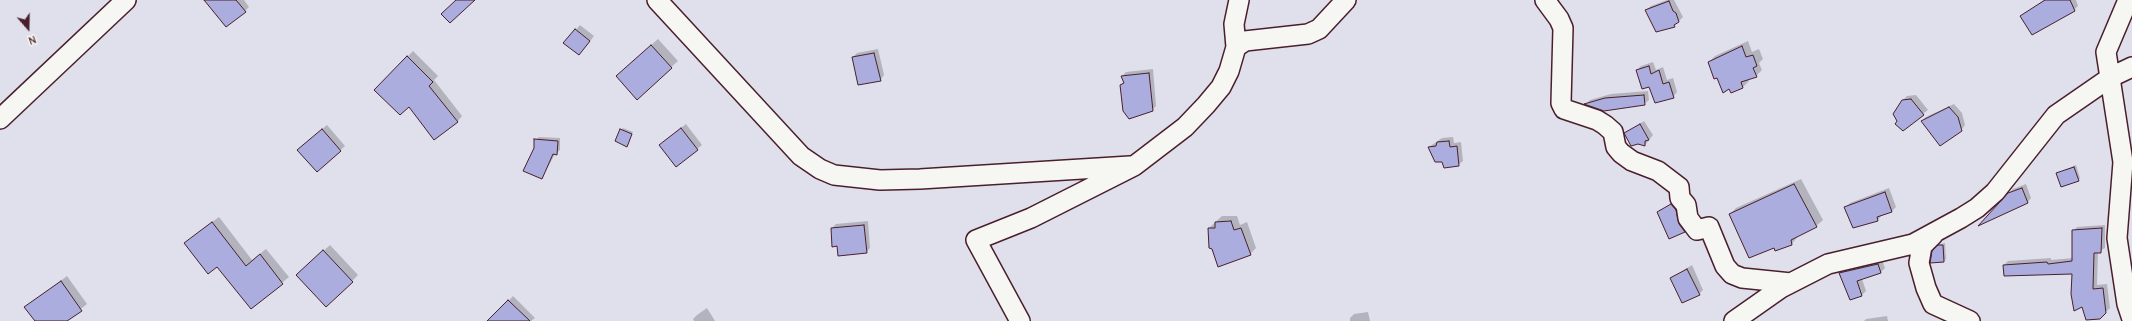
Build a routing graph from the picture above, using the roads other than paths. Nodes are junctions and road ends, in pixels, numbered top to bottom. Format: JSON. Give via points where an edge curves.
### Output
{"nodes":[{"id":1,"x":126,"y":0,"type":"edge"},
{"id":2,"x":657,"y":0,"type":"edge"},
{"id":3,"x":1239,"y":0,"type":"edge"},
{"id":4,"x":1346,"y":0,"type":"edge"},
{"id":5,"x":1545,"y":0,"type":"edge"},
{"id":6,"x":2128,"y":0,"type":"edge"},
{"id":7,"x":1236,"y":47,"type":"junction"},
{"id":8,"x":2132,"y":67,"type":"edge"},
{"id":9,"x":2111,"y":77,"type":"junction"},
{"id":10,"x":3,"y":110,"type":"edge"},
{"id":11,"x":1134,"y":166,"type":"junction"},
{"id":12,"x":2123,"y":176,"type":"junction"},
{"id":13,"x":2132,"y":202,"type":"edge"},
{"id":14,"x":1937,"y":232,"type":"junction"},
{"id":15,"x":1791,"y":283,"type":"junction"},
{"id":16,"x":2132,"y":319,"type":"edge"},
{"id":17,"x":1020,"y":321,"type":"edge"},
{"id":18,"x":1734,"y":321,"type":"edge"},
{"id":19,"x":1970,"y":321,"type":"edge"}],
"edges":[{"from":1,"to":10,"type":"street"},
{"from":2,"to":11,"type":"street","via":[[801,156],[820,169],[834,174],[880,180],[920,179]]},
{"from":3,"to":7,"type":"street","via":[[1234,24]]},
{"from":4,"to":7,"type":"street","via":[[1319,30],[1308,34],[1245,41]]},
{"from":5,"to":15,"type":"street","via":[[1560,19],[1563,28],[1561,103],[1564,109],[1598,120],[1613,132],[1616,147],[1621,153],[1632,161],[1658,171],[1679,187],[1680,198],[1687,208],[1688,218],[1697,230],[1709,227],[1724,266],[1732,274],[1742,278]]},
{"from":6,"to":9,"type":"street","via":[[2106,52]]},
{"from":7,"to":11,"type":"street","via":[[1221,87],[1206,105],[1185,127]]},
{"from":8,"to":9,"type":"street"},
{"from":9,"to":12,"type":"street","via":[[2122,151]]},
{"from":9,"to":14,"type":"street","via":[[2056,114],[1988,198],[1977,208]]},
{"from":11,"to":17,"type":"street","via":[[1050,209],[976,240]]},
{"from":12,"to":13,"type":"street"},
{"from":12,"to":16,"type":"street","via":[[2117,238],[2125,298]]},
{"from":14,"to":15,"type":"street","via":[[1913,244],[1828,264]]},
{"from":14,"to":19,"type":"street","via":[[1922,246],[1920,263],[1926,288],[1933,304]]},
{"from":15,"to":18,"type":"street"}]}
